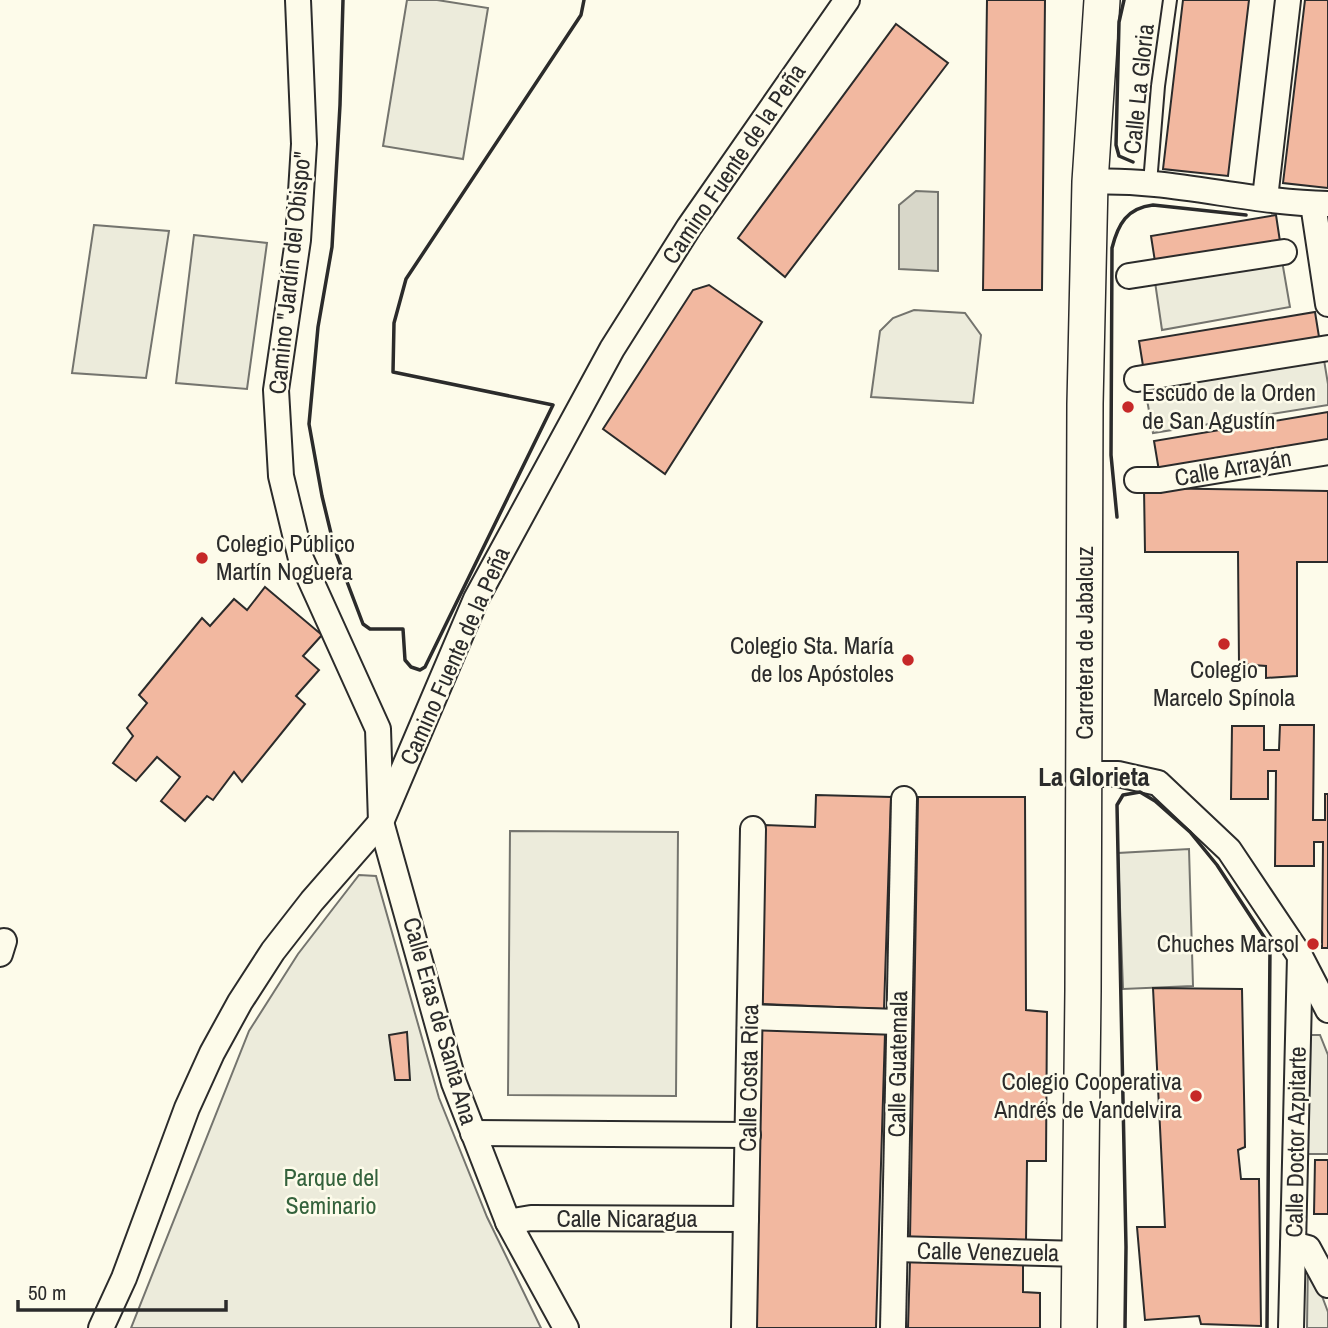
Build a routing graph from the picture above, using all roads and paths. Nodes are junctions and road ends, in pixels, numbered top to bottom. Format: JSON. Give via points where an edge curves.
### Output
{"nodes":[{"id":1,"x":298,"y":0,"type":"edge"},
{"id":2,"x":847,"y":0,"type":"edge"},
{"id":3,"x":1102,"y":0,"type":"edge"},
{"id":4,"x":1170,"y":0,"type":"edge"},
{"id":5,"x":1288,"y":0,"type":"edge"},
{"id":6,"x":1090,"y":182,"type":"junction"},
{"id":7,"x":1150,"y":183,"type":"junction"},
{"id":8,"x":1265,"y":198,"type":"junction"},
{"id":9,"x":1321,"y":204,"type":"edge"},
{"id":10,"x":1284,"y":252,"type":"dead end"},
{"id":11,"x":1129,"y":276,"type":"dead end"},
{"id":12,"x":1328,"y":298,"type":"edge"},
{"id":13,"x":1328,"y":348,"type":"edge"},
{"id":14,"x":1137,"y":379,"type":"dead end"},
{"id":15,"x":1328,"y":452,"type":"edge"},
{"id":16,"x":1137,"y":480,"type":"dead end"},
{"id":17,"x":1084,"y":774,"type":"junction"},
{"id":18,"x":904,"y":799,"type":"dead end"},
{"id":19,"x":381,"y":822,"type":"junction"},
{"id":20,"x":753,"y":829,"type":"dead end"},
{"id":21,"x":1300,"y":956,"type":"junction"},
{"id":22,"x":1326,"y":1001,"type":"edge"},
{"id":23,"x":750,"y":1017,"type":"junction"},
{"id":24,"x":898,"y":1022,"type":"junction"},
{"id":25,"x":472,"y":1133,"type":"junction"},
{"id":26,"x":748,"y":1135,"type":"junction"},
{"id":27,"x":747,"y":1219,"type":"junction"},
{"id":28,"x":509,"y":1222,"type":"junction"},
{"id":29,"x":1293,"y":1244,"type":"junction"},
{"id":30,"x":895,"y":1249,"type":"junction"},
{"id":31,"x":1080,"y":1254,"type":"junction"},
{"id":32,"x":1328,"y":1285,"type":"edge"},
{"id":33,"x":101,"y":1328,"type":"edge"},
{"id":34,"x":566,"y":1328,"type":"edge"},
{"id":35,"x":744,"y":1328,"type":"edge"},
{"id":36,"x":892,"y":1328,"type":"edge"},
{"id":37,"x":1079,"y":1328,"type":"edge"},
{"id":38,"x":1291,"y":1328,"type":"edge"}],
"edges":[{"from":1,"to":19,"type":"street","name":"Camino \"Jardín del Obispo\"","via":[[304,144],[298,240],[276,390],[281,476],[301,559],[378,729]]},
{"from":2,"to":19,"type":"street","name":"Camino Fuente de la Peña","via":[[689,227],[612,349],[476,599]]},
{"from":3,"to":6,"type":"street","name":"Carretera de Jabalcuz"},
{"from":4,"to":7,"type":"lane","name":"Calle La Gloria"},
{"from":5,"to":8,"type":"street"},
{"from":6,"to":7,"type":"street"},
{"from":6,"to":17,"type":"street","name":"Carretera de Jabalcuz"},
{"from":7,"to":8,"type":"street"},
{"from":8,"to":9,"type":"street"},
{"from":9,"to":12,"type":"street"},
{"from":10,"to":11,"type":"street"},
{"from":13,"to":14,"type":"street"},
{"from":15,"to":16,"type":"street","name":"Calle Arrayán"},
{"from":17,"to":21,"type":"street","via":[[1118,774],[1158,783],[1229,850]]},
{"from":17,"to":31,"type":"street","name":"Carretera de Jabalcuz"},
{"from":18,"to":24,"type":"street","name":"Calle Guatemala"},
{"from":19,"to":25,"type":"street","name":"Calle Eras de Santa Ana"},
{"from":19,"to":33,"type":"street","name":"Camino Fuente de la Peña","via":[[312,901],[240,1002],[187,1108]]},
{"from":20,"to":23,"type":"street","name":"Calle Costa Rica"},
{"from":21,"to":22,"type":"street"},
{"from":21,"to":29,"type":"street","name":"Calle Doctor Azpitarte"},
{"from":23,"to":24,"type":"street"},
{"from":23,"to":26,"type":"street","name":"Calle Costa Rica"},
{"from":24,"to":30,"type":"street","name":"Calle Guatemala"},
{"from":25,"to":26,"type":"street"},
{"from":25,"to":28,"type":"street","name":"Calle Eras de Santa Ana"},
{"from":26,"to":27,"type":"street","name":"Calle Costa Rica"},
{"from":27,"to":28,"type":"street","name":"Calle Nicaragua","via":[[531,1218]]},
{"from":27,"to":35,"type":"street","name":"Calle Costa Rica"},
{"from":28,"to":34,"type":"street","name":"Calle Eras de Santa Ana"},
{"from":29,"to":32,"type":"street","via":[[1308,1248]]},
{"from":29,"to":38,"type":"street","name":"Calle Doctor Azpitarte"},
{"from":30,"to":31,"type":"street","name":"Calle Venezuela"},
{"from":30,"to":36,"type":"street","name":"Calle Guatemala"},
{"from":31,"to":37,"type":"street","name":"Carretera de Jabalcuz"}]}
